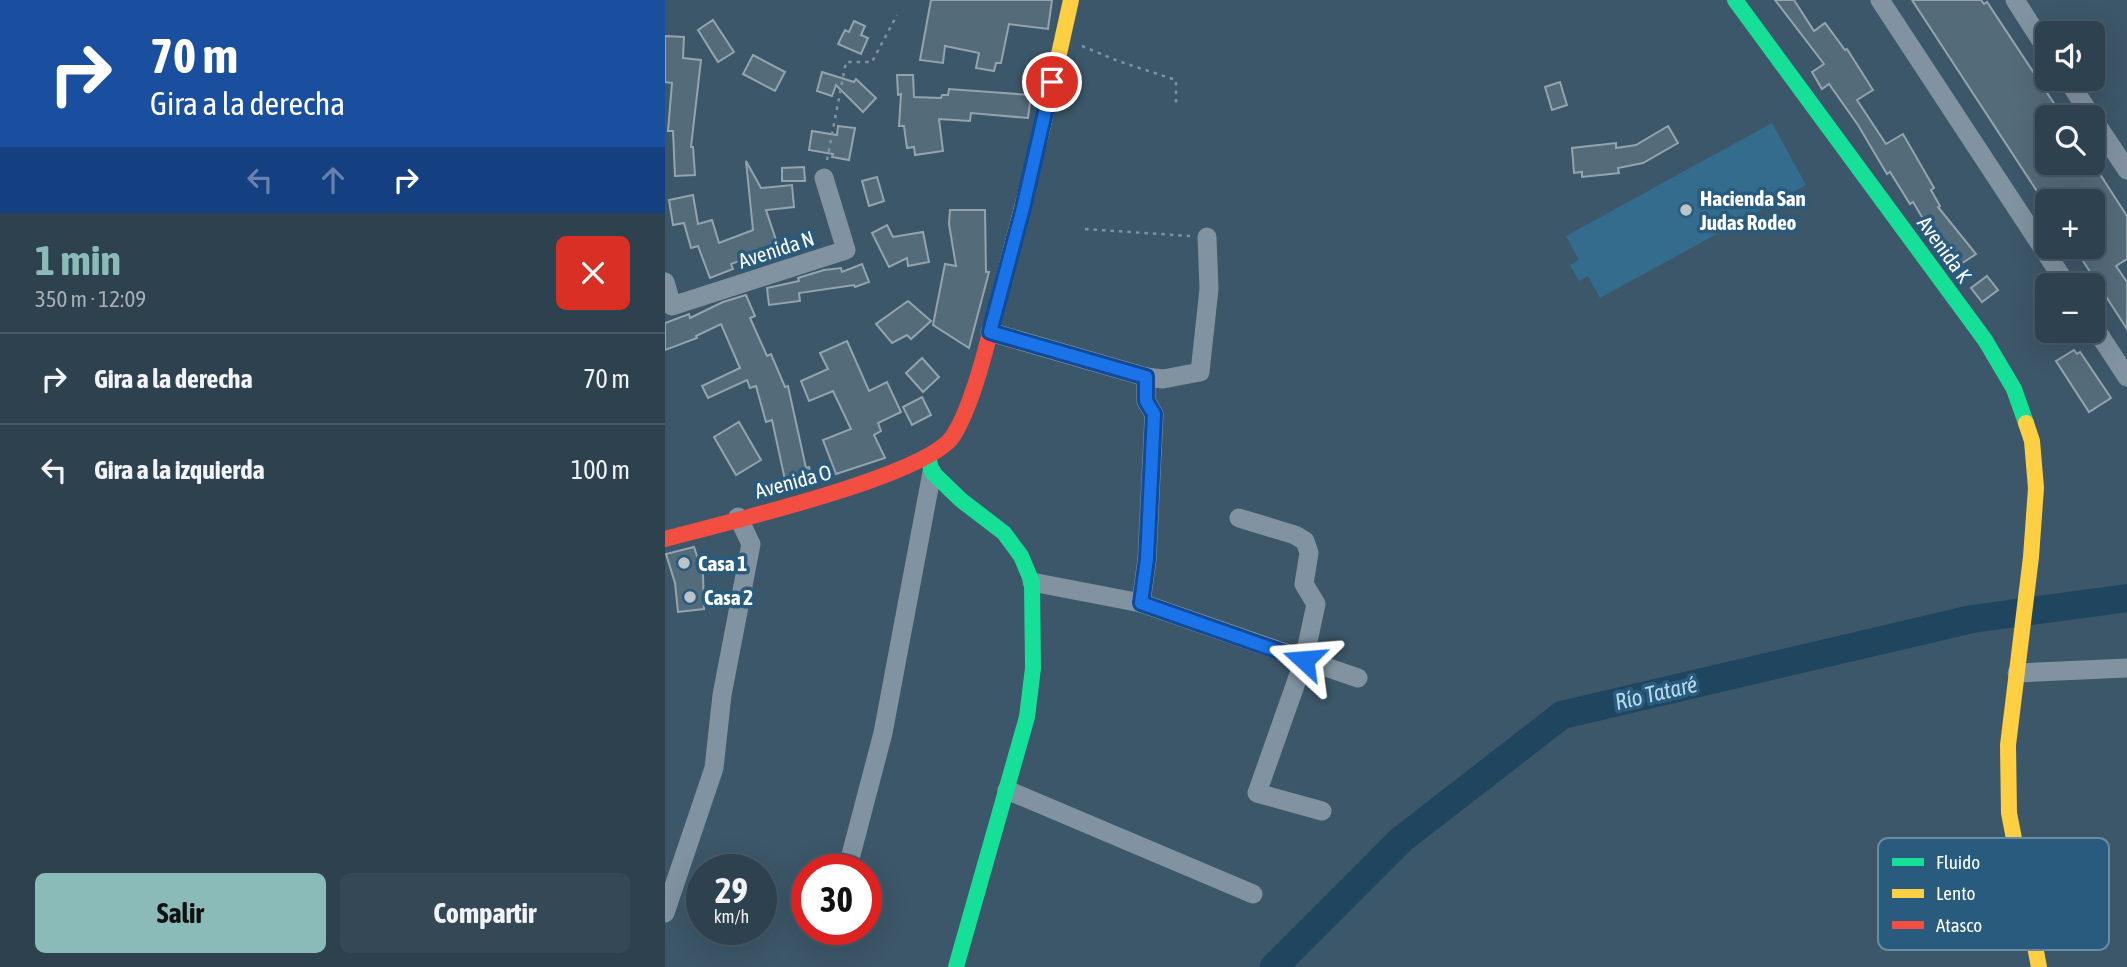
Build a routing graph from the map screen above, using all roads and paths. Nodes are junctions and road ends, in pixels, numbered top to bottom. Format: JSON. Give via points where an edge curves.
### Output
{"nodes":[{"id":1,"x":1071,"y":0,"type":"edge"},
{"id":2,"x":1735,"y":0,"type":"edge"},
{"id":3,"x":1880,"y":0,"type":"edge"},
{"id":4,"x":2015,"y":0,"type":"edge"},
{"id":5,"x":897,"y":15,"type":"dead end"},
{"id":6,"x":2035,"y":31,"type":"edge"},
{"id":7,"x":1062,"y":40,"type":"junction"},
{"id":8,"x":1176,"y":105,"type":"dead end"},
{"id":9,"x":2105,"y":136,"type":"edge"},
{"id":10,"x":2127,"y":170,"type":"edge"},
{"id":11,"x":824,"y":178,"type":"joint"},
{"id":12,"x":1092,"y":221,"type":"dead end"},
{"id":13,"x":1085,"y":229,"type":"dead end"},
{"id":14,"x":1091,"y":229,"type":"junction"},
{"id":15,"x":1207,"y":237,"type":"joint"},
{"id":16,"x":2059,"y":273,"type":"edge"},
{"id":17,"x":665,"y":282,"type":"edge"},
{"id":18,"x":990,"y":332,"type":"junction"},
{"id":19,"x":2105,"y":343,"type":"edge"},
{"id":20,"x":1146,"y":377,"type":"junction"},
{"id":21,"x":2127,"y":377,"type":"edge"},
{"id":22,"x":930,"y":464,"type":"junction"},
{"id":23,"x":738,"y":517,"type":"junction"},
{"id":24,"x":1239,"y":518,"type":"dead end"},
{"id":25,"x":665,"y":538,"type":"edge"},
{"id":26,"x":1032,"y":582,"type":"junction"},
{"id":27,"x":1141,"y":603,"type":"junction"},
{"id":28,"x":1304,"y":660,"type":"junction"},
{"id":29,"x":2127,"y":668,"type":"edge"},
{"id":30,"x":2017,"y":673,"type":"junction"},
{"id":31,"x":1358,"y":678,"type":"dead end"},
{"id":32,"x":1007,"y":790,"type":"junction"},
{"id":33,"x":1322,"y":811,"type":"dead end"},
{"id":34,"x":2014,"y":838,"type":"edge"},
{"id":35,"x":851,"y":854,"type":"edge"},
{"id":36,"x":1253,"y":894,"type":"dead end"},
{"id":37,"x":665,"y":914,"type":"edge"},
{"id":38,"x":956,"y":967,"type":"edge"}],
"edges":[{"from":1,"to":7,"type":"street","name":"Avenida O"},
{"from":2,"to":30,"type":"street","name":"Avenida K","via":[[1943,280],[2014,389],[2032,441],[2036,488]]},
{"from":3,"to":16,"type":"street"},
{"from":4,"to":6,"type":"street"},
{"from":5,"to":11,"type":"path","via":[[873,62],[846,62]]},
{"from":7,"to":8,"type":"path","via":[[1176,80]]},
{"from":7,"to":18,"type":"street","name":"Avenida O"},
{"from":9,"to":10,"type":"street"},
{"from":11,"to":17,"type":"street","name":"Avenida N","via":[[846,250],[672,306]]},
{"from":12,"to":14,"type":"path"},
{"from":13,"to":14,"type":"path"},
{"from":14,"to":15,"type":"path"},
{"from":15,"to":20,"type":"street","via":[[1209,289],[1200,372],[1163,379]]},
{"from":18,"to":20,"type":"street"},
{"from":18,"to":22,"type":"street","name":"Avenida O","via":[[952,438]]},
{"from":19,"to":21,"type":"street"},
{"from":20,"to":27,"type":"street","via":[[1146,401],[1154,414]]},
{"from":22,"to":23,"type":"street","name":"Avenida O"},
{"from":22,"to":26,"type":"street","via":[[961,500],[1004,534],[1021,556]]},
{"from":22,"to":35,"type":"street","via":[[883,733]]},
{"from":23,"to":25,"type":"street","name":"Avenida O"},
{"from":23,"to":37,"type":"street","via":[[751,544],[722,695],[714,768]]},
{"from":24,"to":28,"type":"street","via":[[1305,541],[1309,552],[1304,584],[1316,604]]},
{"from":26,"to":27,"type":"street"},
{"from":26,"to":32,"type":"street","via":[[1027,717]]},
{"from":27,"to":28,"type":"street"},
{"from":28,"to":31,"type":"street"},
{"from":28,"to":33,"type":"street","via":[[1257,793]]},
{"from":29,"to":30,"type":"street"},
{"from":30,"to":34,"type":"street","name":"Avenida K","via":[[2008,745]]},
{"from":32,"to":36,"type":"street"},
{"from":32,"to":38,"type":"street"}]}
